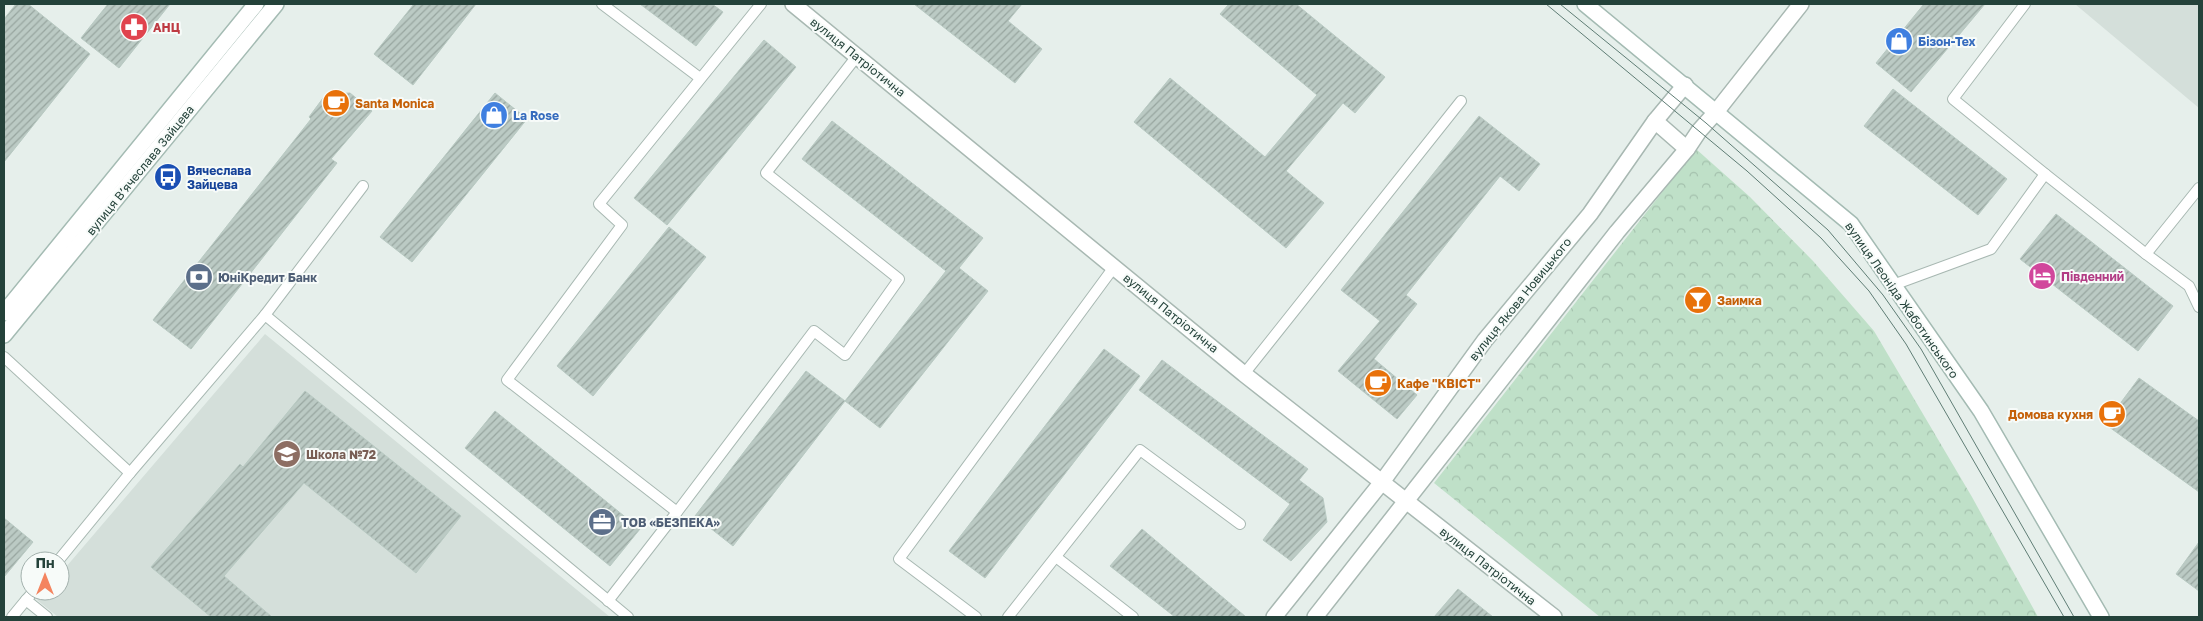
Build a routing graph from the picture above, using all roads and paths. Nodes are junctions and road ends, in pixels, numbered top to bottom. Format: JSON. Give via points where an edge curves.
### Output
{"nodes":[{"id":1,"x":256,"y":4,"type":"edge"},
{"id":2,"x":276,"y":4,"type":"edge"},
{"id":3,"x":602,"y":4,"type":"edge"},
{"id":4,"x":761,"y":4,"type":"edge"},
{"id":5,"x":793,"y":4,"type":"edge"},
{"id":6,"x":1586,"y":4,"type":"edge"},
{"id":7,"x":1801,"y":4,"type":"edge"},
{"id":8,"x":2025,"y":4,"type":"edge"},
{"id":9,"x":857,"y":56,"type":"junction"},
{"id":10,"x":700,"y":78,"type":"junction"},
{"id":11,"x":1685,"y":85,"type":"junction"},
{"id":12,"x":1461,"y":101,"type":"dead end"},
{"id":13,"x":1716,"y":112,"type":"junction"},
{"id":14,"x":1655,"y":121,"type":"junction"},
{"id":15,"x":1687,"y":149,"type":"junction"},
{"id":16,"x":2045,"y":174,"type":"junction"},
{"id":17,"x":364,"y":186,"type":"dead end"},
{"id":18,"x":2199,"y":188,"type":"edge"},
{"id":19,"x":2146,"y":254,"type":"junction"},
{"id":20,"x":1114,"y":266,"type":"junction"},
{"id":21,"x":1893,"y":285,"type":"junction"},
{"id":22,"x":2199,"y":307,"type":"edge"},
{"id":23,"x":4,"y":314,"type":"edge"},
{"id":24,"x":265,"y":316,"type":"junction"},
{"id":25,"x":4,"y":335,"type":"edge"},
{"id":26,"x":4,"y":357,"type":"edge"},
{"id":27,"x":1244,"y":374,"type":"junction"},
{"id":28,"x":130,"y":473,"type":"junction"},
{"id":29,"x":1382,"y":482,"type":"junction"},
{"id":30,"x":1406,"y":501,"type":"junction"},
{"id":31,"x":677,"y":512,"type":"junction"},
{"id":32,"x":1240,"y":524,"type":"dead end"},
{"id":33,"x":66,"y":551,"type":"edge"},
{"id":34,"x":1056,"y":557,"type":"junction"},
{"id":35,"x":25,"y":601,"type":"edge"},
{"id":36,"x":27,"y":601,"type":"edge"},
{"id":37,"x":608,"y":601,"type":"junction"},
{"id":38,"x":12,"y":617,"type":"edge"},
{"id":39,"x":47,"y":617,"type":"edge"},
{"id":40,"x":628,"y":617,"type":"edge"},
{"id":41,"x":976,"y":617,"type":"edge"},
{"id":42,"x":1008,"y":617,"type":"edge"},
{"id":43,"x":1133,"y":617,"type":"edge"},
{"id":44,"x":1274,"y":617,"type":"edge"},
{"id":45,"x":1315,"y":617,"type":"edge"},
{"id":46,"x":1554,"y":617,"type":"edge"},
{"id":47,"x":2101,"y":617,"type":"edge"}],
"edges":[{"from":1,"to":23,"type":"street","name":"вулиця Вʼячеслава Зайцева"},
{"from":2,"to":25,"type":"street","name":"вулиця Вʼячеслава Зайцева"},
{"from":3,"to":10,"type":"lane"},
{"from":4,"to":10,"type":"lane"},
{"from":5,"to":9,"type":"street","name":"вулиця Патріотична"},
{"from":6,"to":11,"type":"street","name":"вулиця Леоніда Жаботинського"},
{"from":7,"to":13,"type":"street"},
{"from":8,"to":16,"type":"lane","via":[[1953,99]]},
{"from":9,"to":20,"type":"street","name":"вулиця Патріотична"},
{"from":9,"to":31,"type":"lane","via":[[766,173],[899,279],[845,355],[814,331]]},
{"from":10,"to":31,"type":"lane","via":[[599,204],[622,224],[507,380]]},
{"from":11,"to":13,"type":"street","name":"вулиця Леоніда Жаботинського"},
{"from":11,"to":14,"type":"street","name":"вулиця Якова Новицького"},
{"from":12,"to":27,"type":"lane"},
{"from":13,"to":15,"type":"street"},
{"from":13,"to":21,"type":"street","name":"вулиця Леоніда Жаботинського","via":[[1851,224]]},
{"from":14,"to":15,"type":"street"},
{"from":14,"to":29,"type":"street","name":"вулиця Якова Новицького","via":[[1590,214],[1485,340]]},
{"from":15,"to":30,"type":"street","via":[[1616,232]]},
{"from":16,"to":19,"type":"lane"},
{"from":16,"to":21,"type":"lane","via":[[1991,249]]},
{"from":17,"to":24,"type":"lane"},
{"from":18,"to":19,"type":"lane"},
{"from":19,"to":22,"type":"lane","via":[[2189,286]]},
{"from":20,"to":27,"type":"street","name":"вулиця Патріотична"},
{"from":20,"to":41,"type":"lane","via":[[899,559]]},
{"from":21,"to":47,"type":"street","name":"вулиця Леоніда Жаботинського","via":[[1981,412]]},
{"from":24,"to":28,"type":"lane"},
{"from":24,"to":37,"type":"lane"},
{"from":26,"to":28,"type":"lane"},
{"from":27,"to":29,"type":"street","name":"вулиця Патріотична"},
{"from":28,"to":33,"type":"lane"},
{"from":29,"to":30,"type":"street","name":"вулиця Патріотична"},
{"from":29,"to":44,"type":"street","name":"вулиця Якова Новицького"},
{"from":30,"to":45,"type":"street"},
{"from":30,"to":46,"type":"street","name":"вулиця Патріотична"},
{"from":31,"to":37,"type":"lane"},
{"from":32,"to":34,"type":"lane","via":[[1140,450]]},
{"from":34,"to":42,"type":"lane"},
{"from":34,"to":43,"type":"lane"},
{"from":35,"to":38,"type":"lane"},
{"from":36,"to":39,"type":"lane"},
{"from":37,"to":40,"type":"lane"}]}
